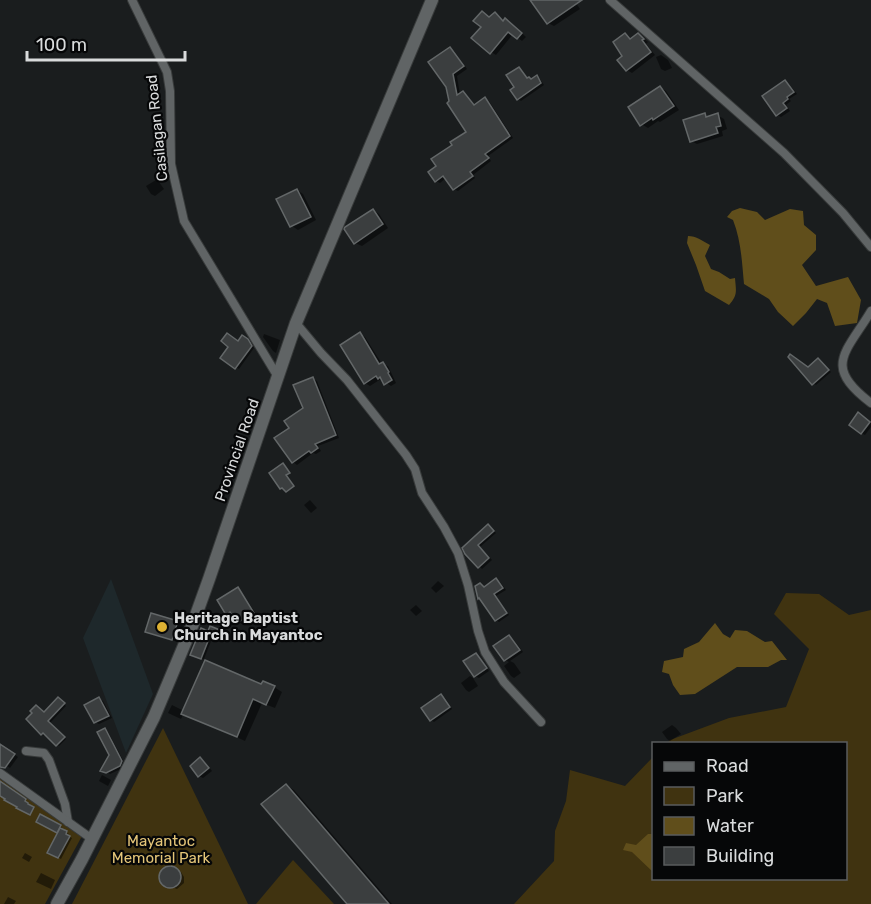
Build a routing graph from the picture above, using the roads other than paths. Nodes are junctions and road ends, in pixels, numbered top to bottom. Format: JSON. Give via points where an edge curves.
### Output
{"nodes":[{"id":1,"x":132,"y":0,"type":"edge"},
{"id":2,"x":432,"y":0,"type":"edge"},
{"id":3,"x":610,"y":0,"type":"edge"},
{"id":4,"x":871,"y":247,"type":"edge"},
{"id":5,"x":871,"y":312,"type":"edge"},
{"id":6,"x":296,"y":323,"type":"junction"},
{"id":7,"x":278,"y":377,"type":"junction"},
{"id":8,"x":871,"y":403,"type":"edge"},
{"id":9,"x":541,"y":723,"type":"dead end"},
{"id":10,"x":26,"y":751,"type":"dead end"},
{"id":11,"x":0,"y":772,"type":"edge"},
{"id":12,"x":68,"y":822,"type":"junction"},
{"id":13,"x":92,"y":839,"type":"junction"},
{"id":14,"x":57,"y":904,"type":"edge"}],
"edges":[{"from":1,"to":7,"type":"street","name":"Casilagan Road","via":[[167,72],[171,164],[184,221]]},
{"from":2,"to":6,"type":"main road","name":"Provincial Road"},
{"from":3,"to":4,"type":"street","via":[[784,153]]},
{"from":5,"to":8,"type":"street","via":[[843,355],[842,364],[846,378]]},
{"from":6,"to":7,"type":"main road","name":"Provincial Road"},
{"from":6,"to":9,"type":"street","via":[[347,380],[415,469],[422,493],[458,553],[485,652],[504,682]]},
{"from":7,"to":13,"type":"main road","name":"Provincial Road","via":[[191,628],[154,717]]},
{"from":10,"to":12,"type":"street","via":[[44,753],[49,760]]},
{"from":11,"to":12,"type":"street"},
{"from":12,"to":13,"type":"street"},
{"from":13,"to":14,"type":"main road","name":"Provincial Road"}]}
